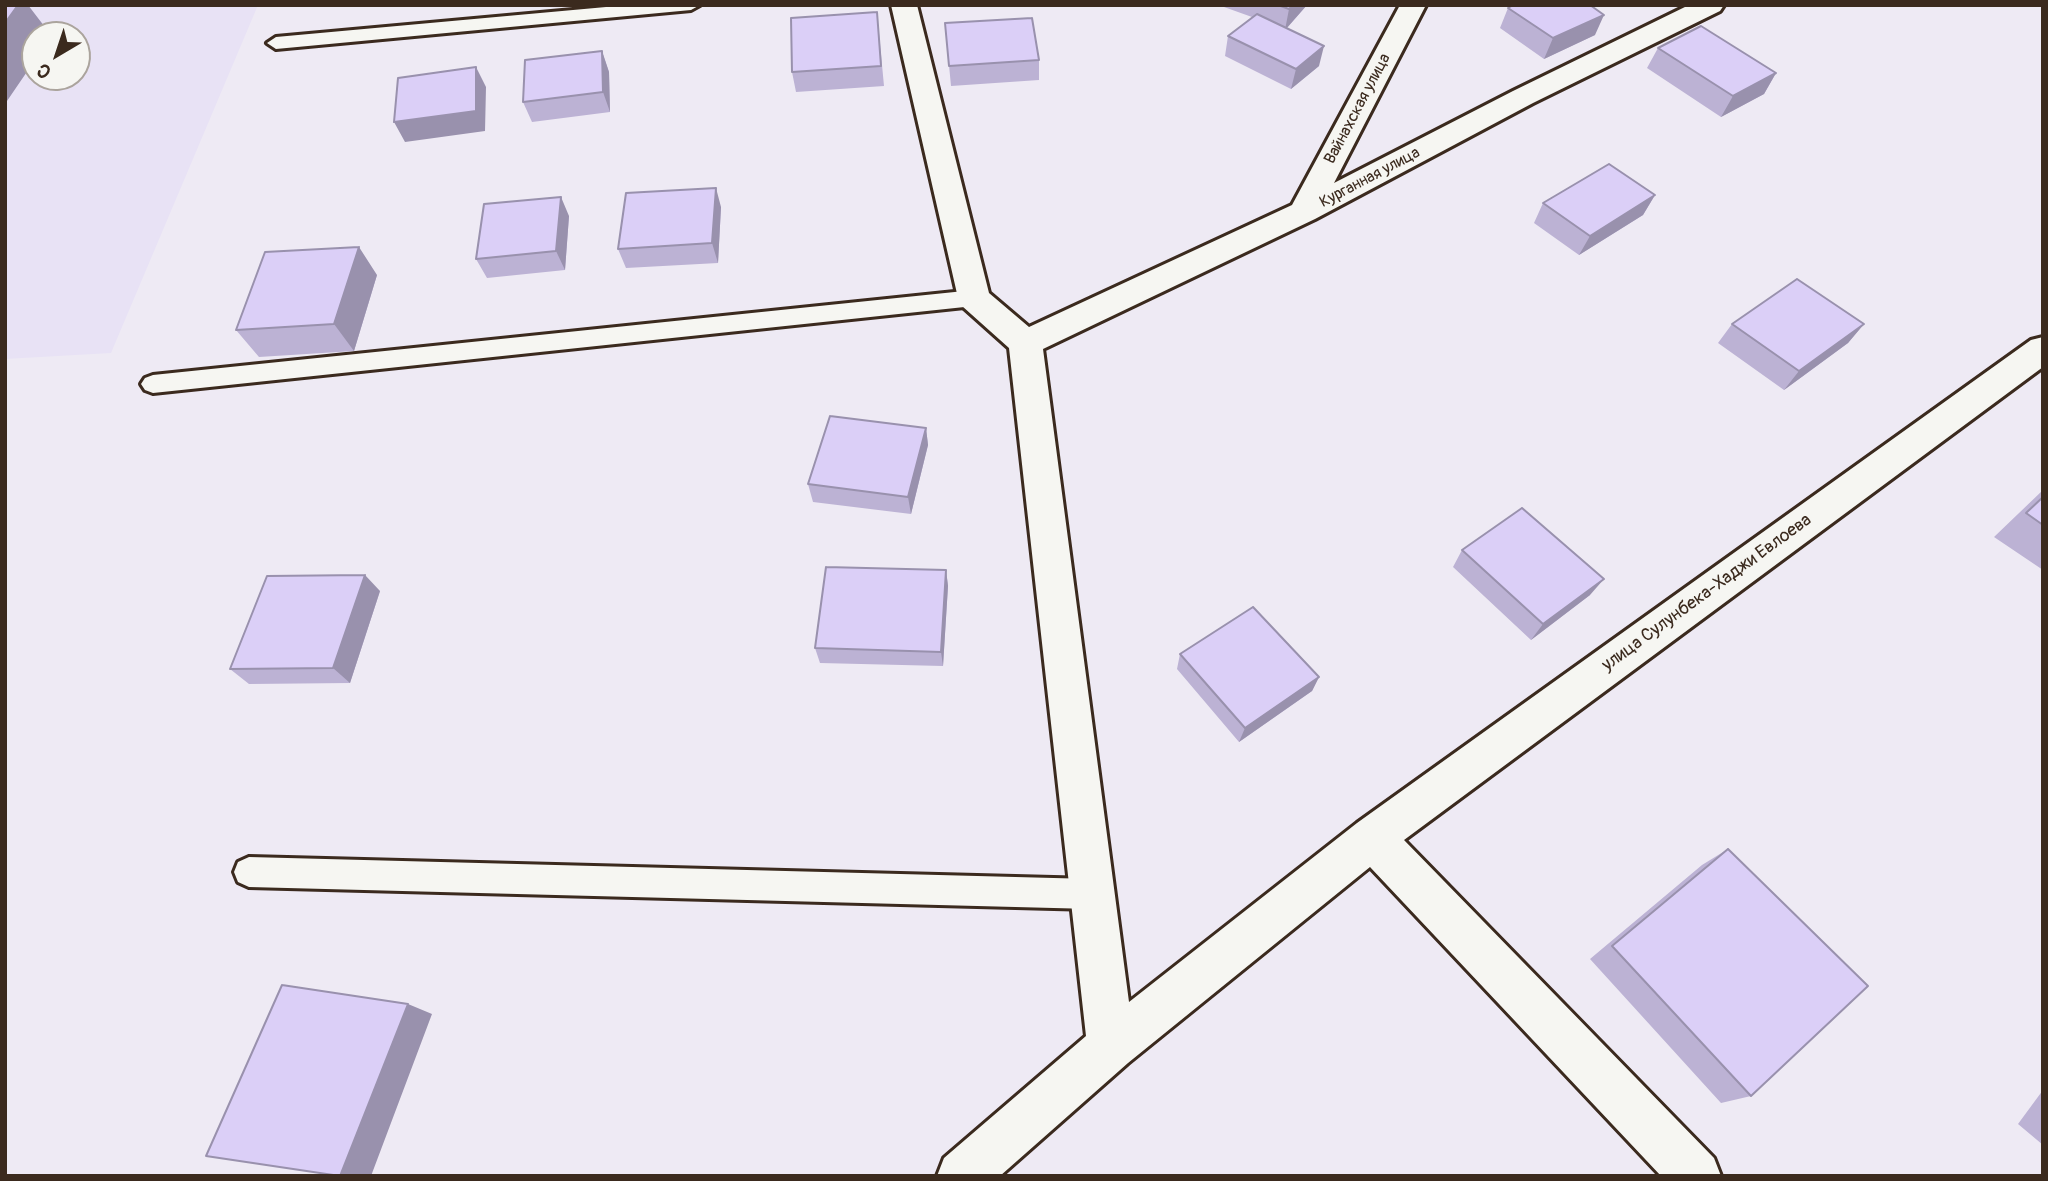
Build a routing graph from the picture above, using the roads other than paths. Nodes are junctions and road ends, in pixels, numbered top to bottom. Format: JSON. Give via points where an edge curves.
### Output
{"nodes":[{"id":1,"x":691,"y":5,"type":"edge"},
{"id":2,"x":904,"y":5,"type":"edge"},
{"id":3,"x":1413,"y":5,"type":"edge"},
{"id":4,"x":1711,"y":5,"type":"edge"},
{"id":5,"x":276,"y":43,"type":"dead end"},
{"id":6,"x":1304,"y":212,"type":"junction"},
{"id":7,"x":974,"y":298,"type":"junction"},
{"id":8,"x":1025,"y":343,"type":"junction"},
{"id":9,"x":2043,"y":349,"type":"edge"},
{"id":10,"x":153,"y":384,"type":"dead end"},
{"id":11,"x":1372,"y":838,"type":"junction"},
{"id":12,"x":249,"y":872,"type":"dead end"},
{"id":13,"x":1092,"y":894,"type":"junction"},
{"id":14,"x":1111,"y":1046,"type":"junction"},
{"id":15,"x":962,"y":1176,"type":"edge"},
{"id":16,"x":1696,"y":1176,"type":"edge"}],
"edges":[{"from":1,"to":5,"type":"lane"},
{"from":2,"to":7,"type":"street"},
{"from":3,"to":6,"type":"street","name":"Вайнахская улица"},
{"from":4,"to":6,"type":"street","name":"Курганная улица"},
{"from":6,"to":8,"type":"street","name":"Курганная улица"},
{"from":7,"to":8,"type":"street"},
{"from":7,"to":10,"type":"lane"},
{"from":8,"to":13,"type":"street"},
{"from":9,"to":11,"type":"street","name":"улица Сулунбека-Хаджи Евлоева"},
{"from":11,"to":14,"type":"street","name":"улица Сулунбека-Хаджи Евлоева"},
{"from":11,"to":16,"type":"street"},
{"from":12,"to":13,"type":"lane"},
{"from":13,"to":14,"type":"street"},
{"from":14,"to":15,"type":"street","name":"улица Сулунбека-Хаджи Евлоева"}]}
